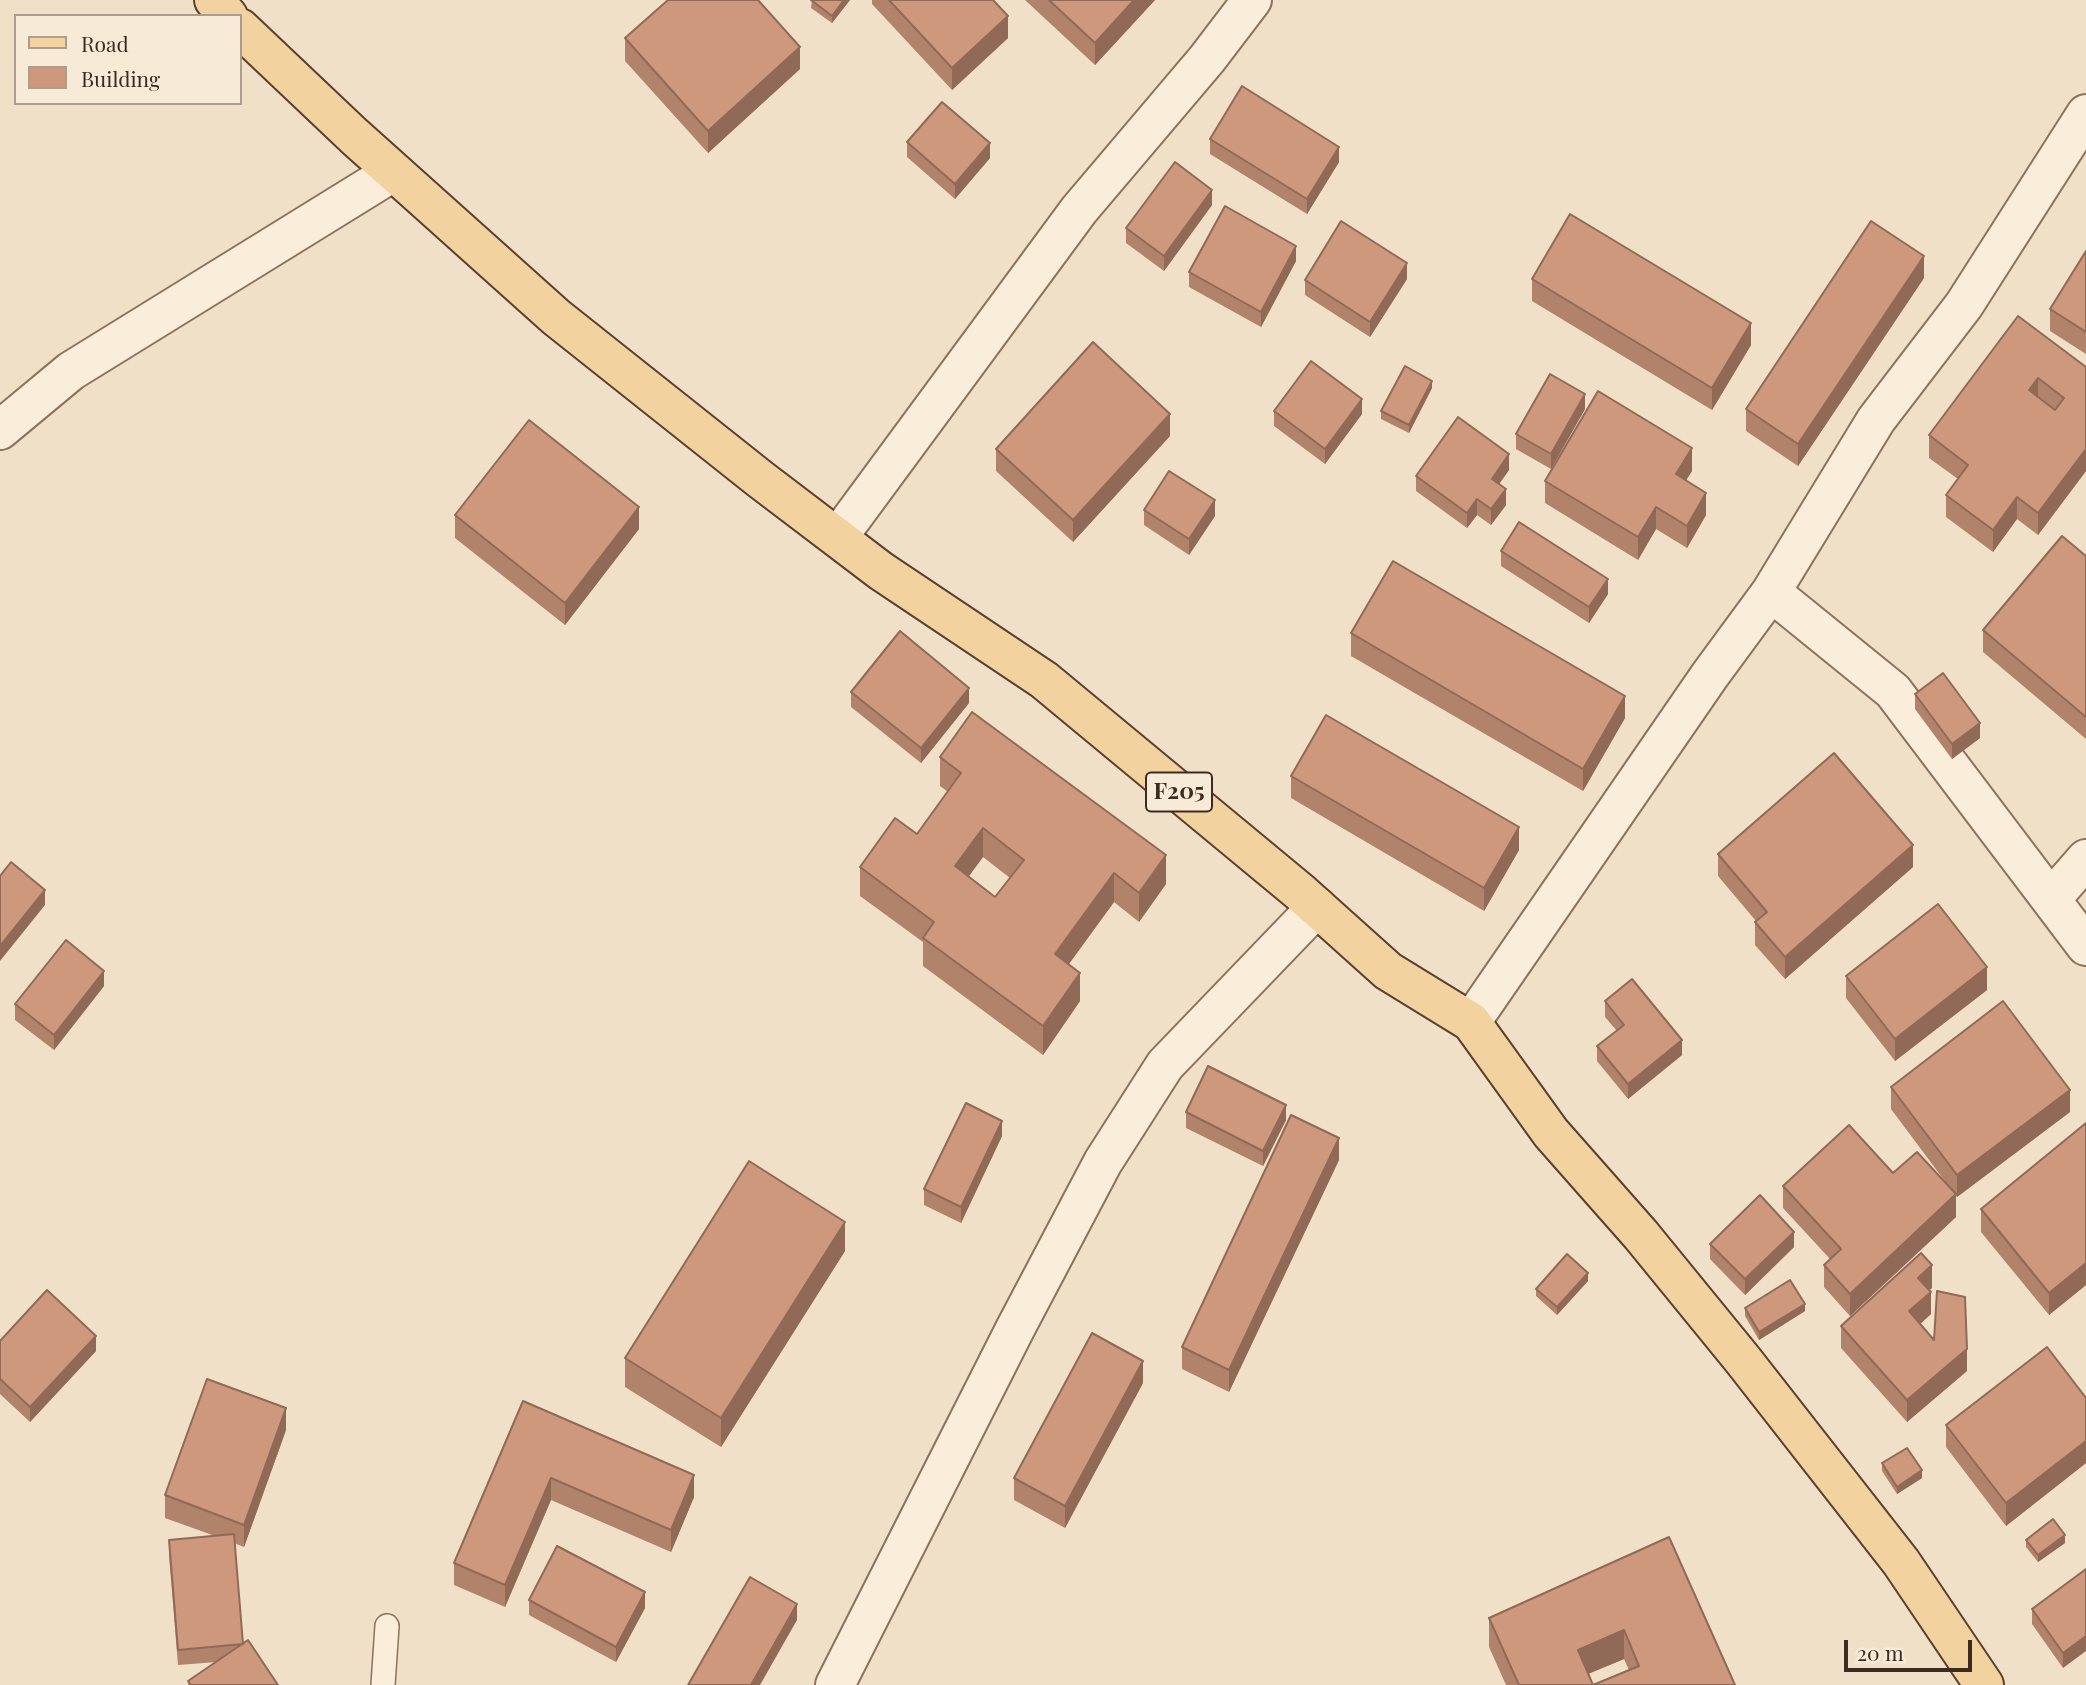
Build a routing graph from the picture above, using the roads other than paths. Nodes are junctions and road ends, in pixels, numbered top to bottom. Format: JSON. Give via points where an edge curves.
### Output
{"nodes":[{"id":1,"x":214,"y":0,"type":"edge"},
{"id":2,"x":1252,"y":0,"type":"edge"},
{"id":3,"x":226,"y":14,"type":"edge"},
{"id":4,"x":242,"y":30,"type":"edge"},
{"id":5,"x":2086,"y":114,"type":"edge"},
{"id":6,"x":393,"y":172,"type":"junction"},
{"id":7,"x":0,"y":430,"type":"edge"},
{"id":8,"x":838,"y":537,"type":"junction"},
{"id":9,"x":1771,"y":592,"type":"junction"},
{"id":10,"x":2086,"y":859,"type":"edge"},
{"id":11,"x":2052,"y":898,"type":"junction"},
{"id":12,"x":1317,"y":907,"type":"junction"},
{"id":13,"x":2086,"y":946,"type":"edge"},
{"id":14,"x":1471,"y":1022,"type":"junction"},
{"id":15,"x":387,"y":1626,"type":"dead end"},
{"id":16,"x":383,"y":1685,"type":"edge"},
{"id":17,"x":835,"y":1685,"type":"edge"},
{"id":18,"x":1984,"y":1685,"type":"edge"}],
"edges":[{"from":1,"to":3,"type":"main road"},
{"from":2,"to":8,"type":"street","via":[[1079,210]]},
{"from":4,"to":6,"type":"main road","number":"F205"},
{"from":5,"to":9,"type":"street","via":[[1964,305],[1876,420]]},
{"from":6,"to":7,"type":"street","via":[[71,371]]},
{"from":6,"to":8,"type":"main road","number":"F205","via":[[556,317]]},
{"from":8,"to":12,"type":"main road","number":"F205","via":[[1044,680]]},
{"from":9,"to":11,"type":"street","via":[[1893,691]]},
{"from":9,"to":14,"type":"street"},
{"from":10,"to":11,"type":"street"},
{"from":11,"to":13,"type":"street"},
{"from":12,"to":14,"type":"main road","number":"F205","via":[[1388,971]]},
{"from":12,"to":17,"type":"street","via":[[1165,1065],[1103,1163]]},
{"from":14,"to":18,"type":"main road","number":"F205","via":[[1551,1133],[1658,1255],[1901,1562]]},
{"from":15,"to":16,"type":"lane"}]}
